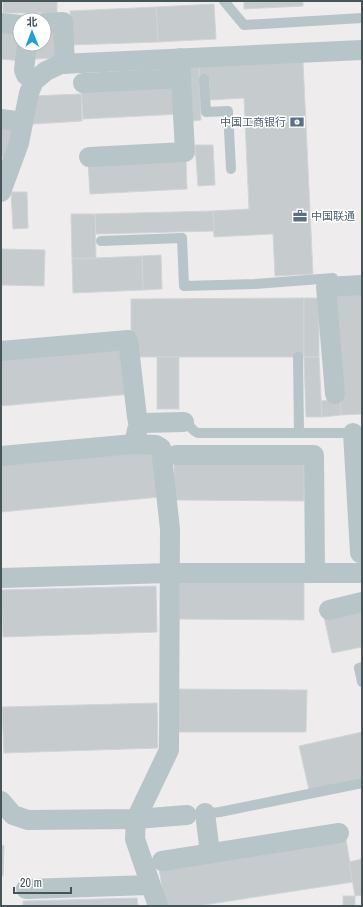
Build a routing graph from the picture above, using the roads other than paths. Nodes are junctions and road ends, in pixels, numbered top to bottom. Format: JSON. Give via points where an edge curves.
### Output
{"nodes":[{"id":1,"x":224,"y":1,"type":"edge"},
{"id":2,"x":362,"y":18,"type":"edge"},
{"id":3,"x":1,"y":23,"type":"edge"},
{"id":4,"x":52,"y":23,"type":"edge"},
{"id":5,"x":12,"y":25,"type":"edge"},
{"id":6,"x":362,"y":50,"type":"edge"},
{"id":7,"x":26,"y":52,"type":"edge"},
{"id":8,"x":180,"y":58,"type":"junction"},
{"id":9,"x":66,"y":64,"type":"junction"},
{"id":10,"x":181,"y":78,"type":"junction"},
{"id":11,"x":204,"y":79,"type":"dead end"},
{"id":12,"x":34,"y":81,"type":"junction"},
{"id":13,"x":83,"y":83,"type":"dead end"},
{"id":14,"x":1,"y":119,"type":"edge"},
{"id":15,"x":23,"y":122,"type":"junction"},
{"id":16,"x":89,"y":157,"type":"dead end"},
{"id":17,"x":231,"y":169,"type":"dead end"},
{"id":18,"x":1,"y":192,"type":"edge"},
{"id":19,"x":101,"y":241,"type":"dead end"},
{"id":20,"x":362,"y":276,"type":"edge"},
{"id":21,"x":362,"y":285,"type":"edge"},
{"id":22,"x":1,"y":351,"type":"edge"},
{"id":23,"x":298,"y":357,"type":"dead end"},
{"id":24,"x":335,"y":394,"type":"dead end"},
{"id":25,"x":184,"y":422,"type":"joint"},
{"id":26,"x":299,"y":432,"type":"junction"},
{"id":27,"x":357,"y":433,"type":"edge"},
{"id":28,"x":137,"y":435,"type":"junction"},
{"id":29,"x":176,"y":455,"type":"dead end"},
{"id":30,"x":1,"y":456,"type":"edge"},
{"id":31,"x":360,"y":553,"type":"dead end"},
{"id":32,"x":170,"y":573,"type":"junction"},
{"id":33,"x":315,"y":573,"type":"junction"},
{"id":34,"x":362,"y":573,"type":"edge"},
{"id":35,"x":1,"y":578,"type":"edge"},
{"id":36,"x":362,"y":602,"type":"edge"},
{"id":37,"x":328,"y":610,"type":"dead end"},
{"id":38,"x":362,"y":667,"type":"edge"},
{"id":39,"x":362,"y":682,"type":"edge"},
{"id":40,"x":362,"y":783,"type":"edge"},
{"id":41,"x":1,"y":801,"type":"edge"},
{"id":42,"x":196,"y":814,"type":"junction"},
{"id":43,"x":136,"y":819,"type":"junction"},
{"id":44,"x":339,"y":833,"type":"dead end"},
{"id":45,"x":210,"y":853,"type":"junction"},
{"id":46,"x":162,"y":861,"type":"dead end"},
{"id":47,"x":150,"y":885,"type":"junction"},
{"id":48,"x":26,"y":889,"type":"dead end"},
{"id":49,"x":158,"y":906,"type":"edge"}],
"edges":[{"from":1,"to":2,"type":"lane","via":[[244,25]]},
{"from":3,"to":5,"type":"street"},
{"from":4,"to":9,"type":"street","via":[[63,22]]},
{"from":6,"to":8,"type":"street","via":[[203,62]]},
{"from":7,"to":12,"type":"street","via":[[24,70]]},
{"from":8,"to":9,"type":"street"},
{"from":8,"to":10,"type":"street"},
{"from":9,"to":12,"type":"street","via":[[46,71]]},
{"from":10,"to":13,"type":"street"},
{"from":10,"to":16,"type":"street","via":[[185,152]]},
{"from":11,"to":17,"type":"lane","via":[[206,112],[228,111]]},
{"from":12,"to":15,"type":"street"},
{"from":14,"to":15,"type":"street"},
{"from":15,"to":18,"type":"street","via":[[19,143]]},
{"from":19,"to":20,"type":"lane","via":[[182,238],[184,286]]},
{"from":21,"to":24,"type":"street","via":[[326,287]]},
{"from":22,"to":28,"type":"street","via":[[128,340]]},
{"from":23,"to":26,"type":"lane"},
{"from":25,"to":26,"type":"lane","via":[[198,433]]},
{"from":25,"to":28,"type":"street","via":[[143,423]]},
{"from":26,"to":27,"type":"lane"},
{"from":27,"to":31,"type":"street"},
{"from":28,"to":30,"type":"street"},
{"from":28,"to":32,"type":"street","via":[[161,448],[170,529]]},
{"from":29,"to":33,"type":"street","via":[[314,455]]},
{"from":32,"to":33,"type":"street"},
{"from":32,"to":35,"type":"street"},
{"from":32,"to":43,"type":"street","via":[[169,750]]},
{"from":33,"to":34,"type":"street"},
{"from":36,"to":37,"type":"street"},
{"from":38,"to":39,"type":"lane","via":[[359,668]]},
{"from":40,"to":42,"type":"lane","via":[[220,812]]},
{"from":41,"to":43,"type":"street","via":[[13,815],[28,820]]},
{"from":42,"to":43,"type":"street"},
{"from":42,"to":45,"type":"street"},
{"from":43,"to":47,"type":"street","via":[[135,839]]},
{"from":44,"to":45,"type":"street"},
{"from":45,"to":46,"type":"street"},
{"from":47,"to":48,"type":"street"},
{"from":47,"to":49,"type":"street"}]}
